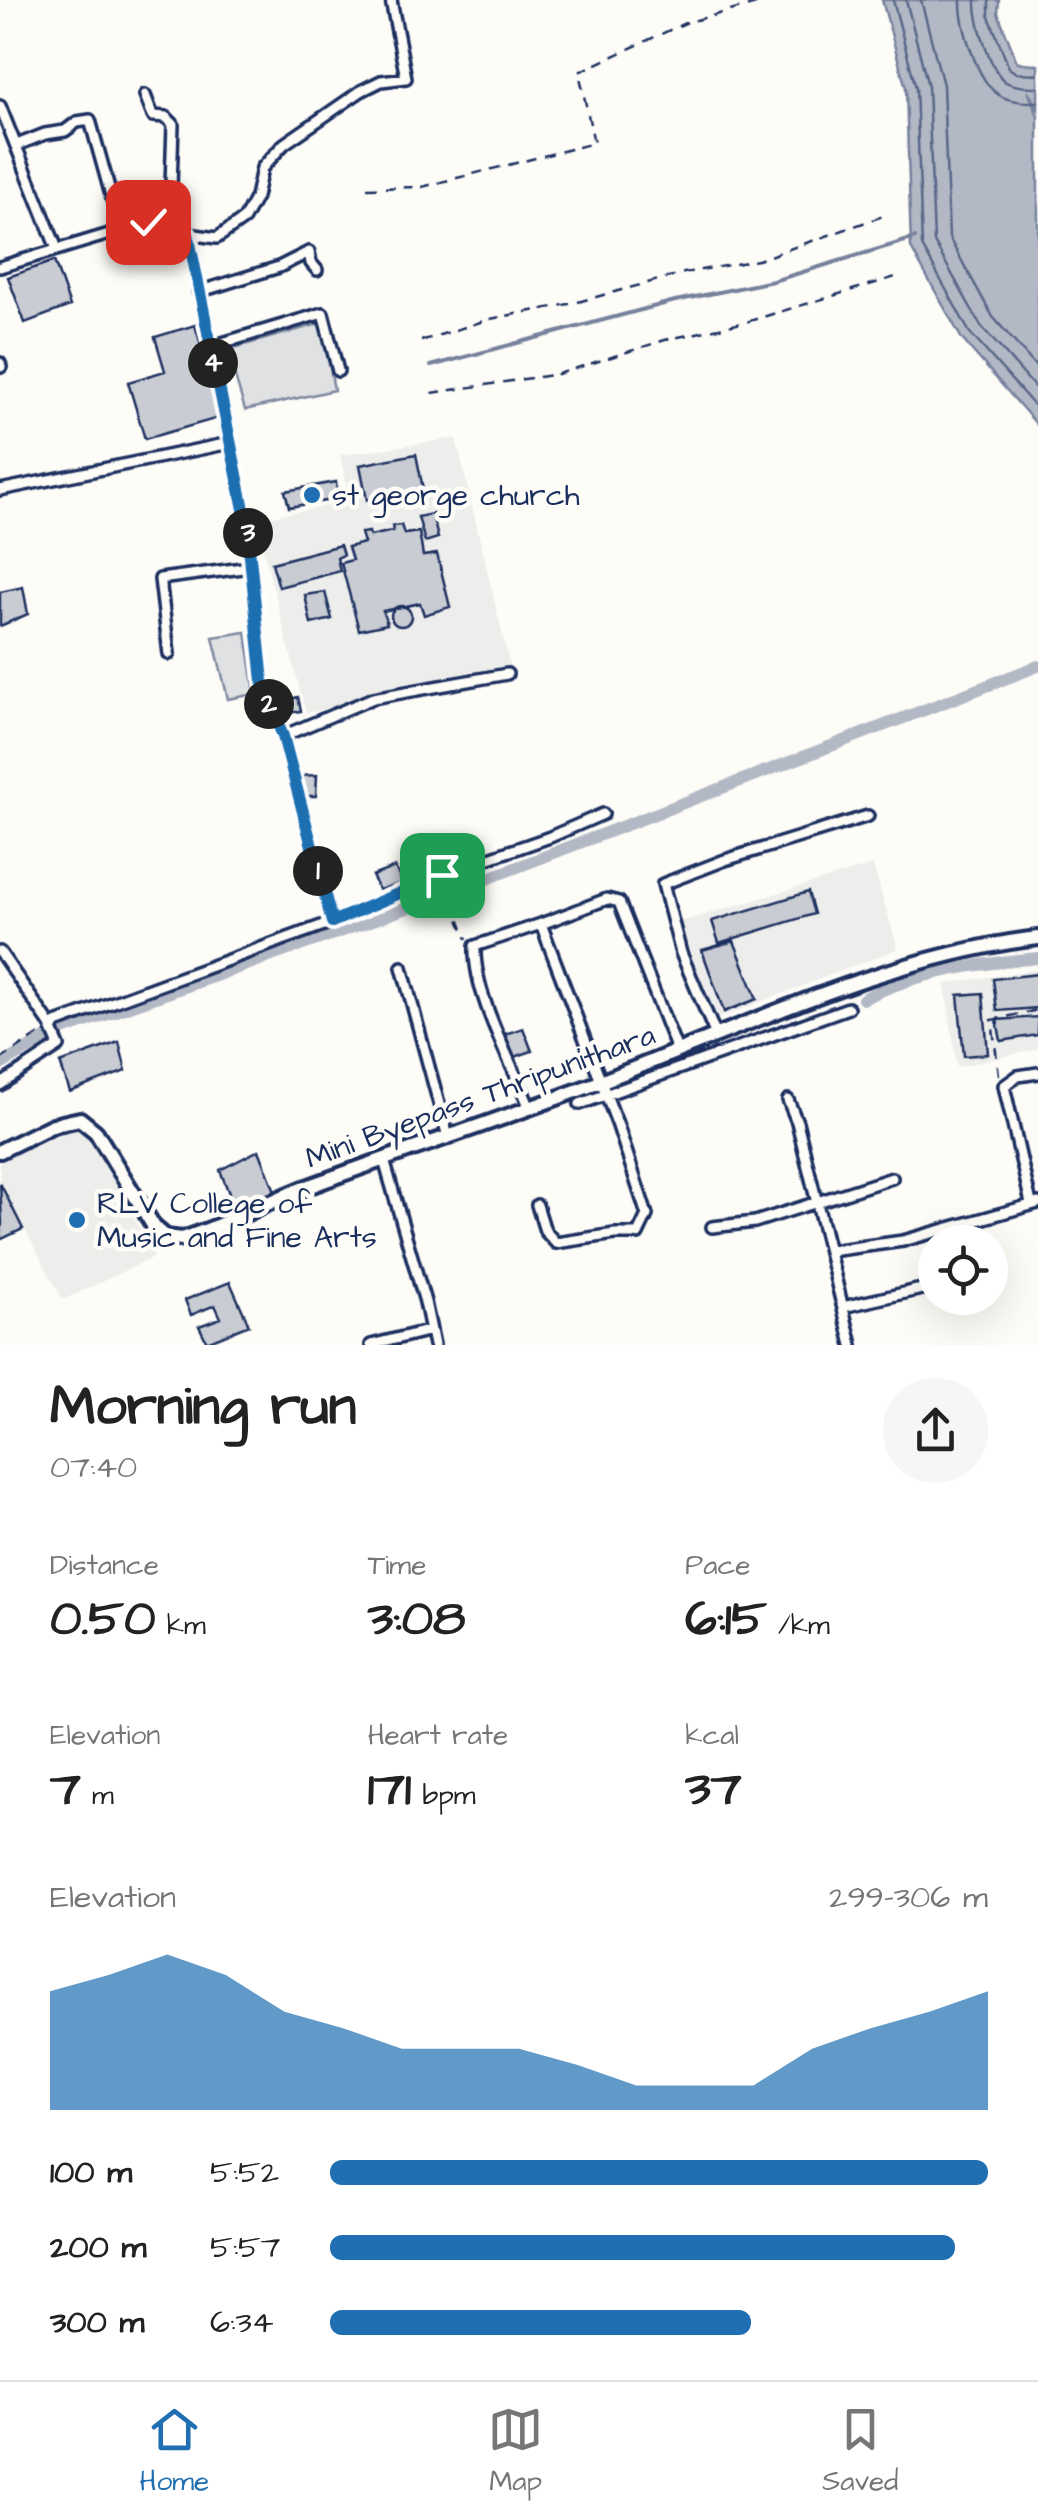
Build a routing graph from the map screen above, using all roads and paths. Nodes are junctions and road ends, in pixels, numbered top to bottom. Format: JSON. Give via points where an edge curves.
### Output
{"nodes":[{"id":1,"x":391,"y":0,"type":"edge"},
{"id":2,"x":770,"y":0,"type":"edge"},
{"id":3,"x":145,"y":96,"type":"dead end"},
{"id":4,"x":0,"y":109,"type":"edge"},
{"id":5,"x":17,"y":145,"type":"junction"},
{"id":6,"x":367,"y":188,"type":"dead end"},
{"id":7,"x":886,"y":215,"type":"dead end"},
{"id":8,"x":165,"y":222,"type":"junction"},
{"id":9,"x":121,"y":231,"type":"junction"},
{"id":10,"x":188,"y":234,"type":"junction"},
{"id":11,"x":58,"y":249,"type":"junction"},
{"id":12,"x":0,"y":267,"type":"edge"},
{"id":13,"x":317,"y":270,"type":"dead end"},
{"id":14,"x":899,"y":276,"type":"dead end"},
{"id":15,"x":198,"y":292,"type":"junction"},
{"id":16,"x":421,"y":341,"type":"dead end"},
{"id":17,"x":209,"y":347,"type":"junction"},
{"id":18,"x":338,"y":370,"type":"dead end"},
{"id":19,"x":432,"y":392,"type":"dead end"},
{"id":20,"x":230,"y":443,"type":"junction"},
{"id":21,"x":0,"y":490,"type":"edge"},
{"id":22,"x":250,"y":566,"type":"junction"},
{"id":23,"x":169,"y":654,"type":"dead end"},
{"id":24,"x":507,"y":674,"type":"dead end"},
{"id":25,"x":283,"y":736,"type":"junction"},
{"id":26,"x":603,"y":814,"type":"dead end"},
{"id":27,"x":868,"y":816,"type":"dead end"},
{"id":28,"x":442,"y":876,"type":"dead end"},
{"id":29,"x":332,"y":922,"type":"junction"},
{"id":30,"x":542,"y":924,"type":"junction"},
{"id":31,"x":1038,"y":938,"type":"edge"},
{"id":32,"x":0,"y":952,"type":"edge"},
{"id":33,"x":474,"y":959,"type":"junction"},
{"id":34,"x":402,"y":967,"type":"dead end"},
{"id":35,"x":848,"y":1008,"type":"dead end"},
{"id":36,"x":1038,"y":1010,"type":"edge"},
{"id":37,"x":53,"y":1031,"type":"junction"},
{"id":38,"x":715,"y":1033,"type":"junction"},
{"id":39,"x":682,"y":1048,"type":"junction"},
{"id":40,"x":0,"y":1060,"type":"edge"},
{"id":41,"x":694,"y":1062,"type":"junction"},
{"id":42,"x":1038,"y":1073,"type":"edge"},
{"id":43,"x":0,"y":1085,"type":"edge"},
{"id":44,"x":1004,"y":1086,"type":"junction"},
{"id":45,"x":603,"y":1088,"type":"junction"},
{"id":46,"x":788,"y":1100,"type":"dead end"},
{"id":47,"x":580,"y":1104,"type":"dead end"},
{"id":48,"x":529,"y":1106,"type":"junction"},
{"id":49,"x":448,"y":1138,"type":"junction"},
{"id":50,"x":0,"y":1151,"type":"edge"},
{"id":51,"x":384,"y":1160,"type":"junction"},
{"id":52,"x":892,"y":1178,"type":"dead end"},
{"id":53,"x":814,"y":1202,"type":"junction"},
{"id":54,"x":1035,"y":1203,"type":"edge"},
{"id":55,"x":537,"y":1206,"type":"dead end"},
{"id":56,"x":712,"y":1227,"type":"dead end"},
{"id":57,"x":830,"y":1252,"type":"junction"},
{"id":58,"x":918,"y":1290,"type":"edge"},
{"id":59,"x":844,"y":1308,"type":"junction"},
{"id":60,"x":431,"y":1330,"type":"junction"},
{"id":61,"x":371,"y":1345,"type":"edge"},
{"id":62,"x":434,"y":1345,"type":"edge"},
{"id":63,"x":852,"y":1345,"type":"edge"}],
"edges":[{"from":1,"to":10,"type":"street","via":[[406,78],[361,91],[284,144],[262,168],[244,219],[217,238]]},
{"from":2,"to":6,"type":"path","via":[[685,23],[580,72],[594,143],[422,187]]},
{"from":3,"to":8,"type":"street","via":[[153,116],[173,124]]},
{"from":4,"to":5,"type":"street"},
{"from":5,"to":9,"type":"street","via":[[90,120]]},
{"from":5,"to":11,"type":"street"},
{"from":7,"to":16,"type":"path","via":[[758,260],[490,319]]},
{"from":8,"to":9,"type":"street"},
{"from":8,"to":10,"type":"street"},
{"from":9,"to":11,"type":"street"},
{"from":10,"to":15,"type":"street"},
{"from":11,"to":12,"type":"street"},
{"from":13,"to":15,"type":"street","via":[[309,252]]},
{"from":14,"to":19,"type":"path","via":[[558,374]]},
{"from":15,"to":17,"type":"street"},
{"from":17,"to":18,"type":"street","via":[[323,313]]},
{"from":17,"to":20,"type":"street"},
{"from":20,"to":21,"type":"street"},
{"from":20,"to":22,"type":"street"},
{"from":22,"to":23,"type":"street","via":[[160,578]]},
{"from":22,"to":25,"type":"street","via":[[264,691]]},
{"from":24,"to":25,"type":"street","via":[[373,698]]},
{"from":25,"to":29,"type":"street"},
{"from":26,"to":29,"type":"street"},
{"from":27,"to":38,"type":"street","via":[[662,884],[681,953]]},
{"from":28,"to":33,"type":"path"},
{"from":29,"to":37,"type":"street"},
{"from":30,"to":33,"type":"street","via":[[475,946]]},
{"from":30,"to":39,"type":"street","via":[[607,899],[619,902]]},
{"from":30,"to":45,"type":"street"},
{"from":31,"to":38,"type":"main road","name":"Mini Byepass Thripunithara","via":[[902,968]]},
{"from":32,"to":37,"type":"street"},
{"from":33,"to":48,"type":"street"},
{"from":34,"to":49,"type":"street"},
{"from":35,"to":41,"type":"street"},
{"from":36,"to":44,"type":"path","via":[[992,1020]]},
{"from":37,"to":40,"type":"path"},
{"from":37,"to":43,"type":"street","via":[[59,1046]]},
{"from":38,"to":39,"type":"main road","name":"Mini Byepass Thripunithara"},
{"from":39,"to":41,"type":"street"},
{"from":39,"to":45,"type":"main road","name":"Mini Byepass Thripunithara"},
{"from":41,"to":45,"type":"street"},
{"from":42,"to":44,"type":"street"},
{"from":44,"to":54,"type":"street"},
{"from":45,"to":47,"type":"street"},
{"from":45,"to":48,"type":"main road","name":"Mini Byepass Thripunithara"},
{"from":45,"to":55,"type":"street","via":[[644,1199],[647,1215],[638,1234],[556,1243]]},
{"from":46,"to":53,"type":"street"},
{"from":48,"to":49,"type":"main road","name":"Mini Byepass Thripunithara"},
{"from":49,"to":51,"type":"main road","name":"Mini Byepass Thripunithara"},
{"from":50,"to":51,"type":"main road","name":"Mini Byepass Thripunithara","via":[[53,1125],[82,1121],[96,1132],[154,1226],[174,1240]]},
{"from":51,"to":60,"type":"street"},
{"from":52,"to":53,"type":"street"},
{"from":53,"to":56,"type":"street","via":[[755,1222]]},
{"from":53,"to":57,"type":"street"},
{"from":54,"to":57,"type":"street","via":[[903,1241]]},
{"from":57,"to":59,"type":"street"},
{"from":58,"to":59,"type":"street"},
{"from":59,"to":63,"type":"street"},
{"from":60,"to":61,"type":"street"},
{"from":60,"to":62,"type":"street"}]}
